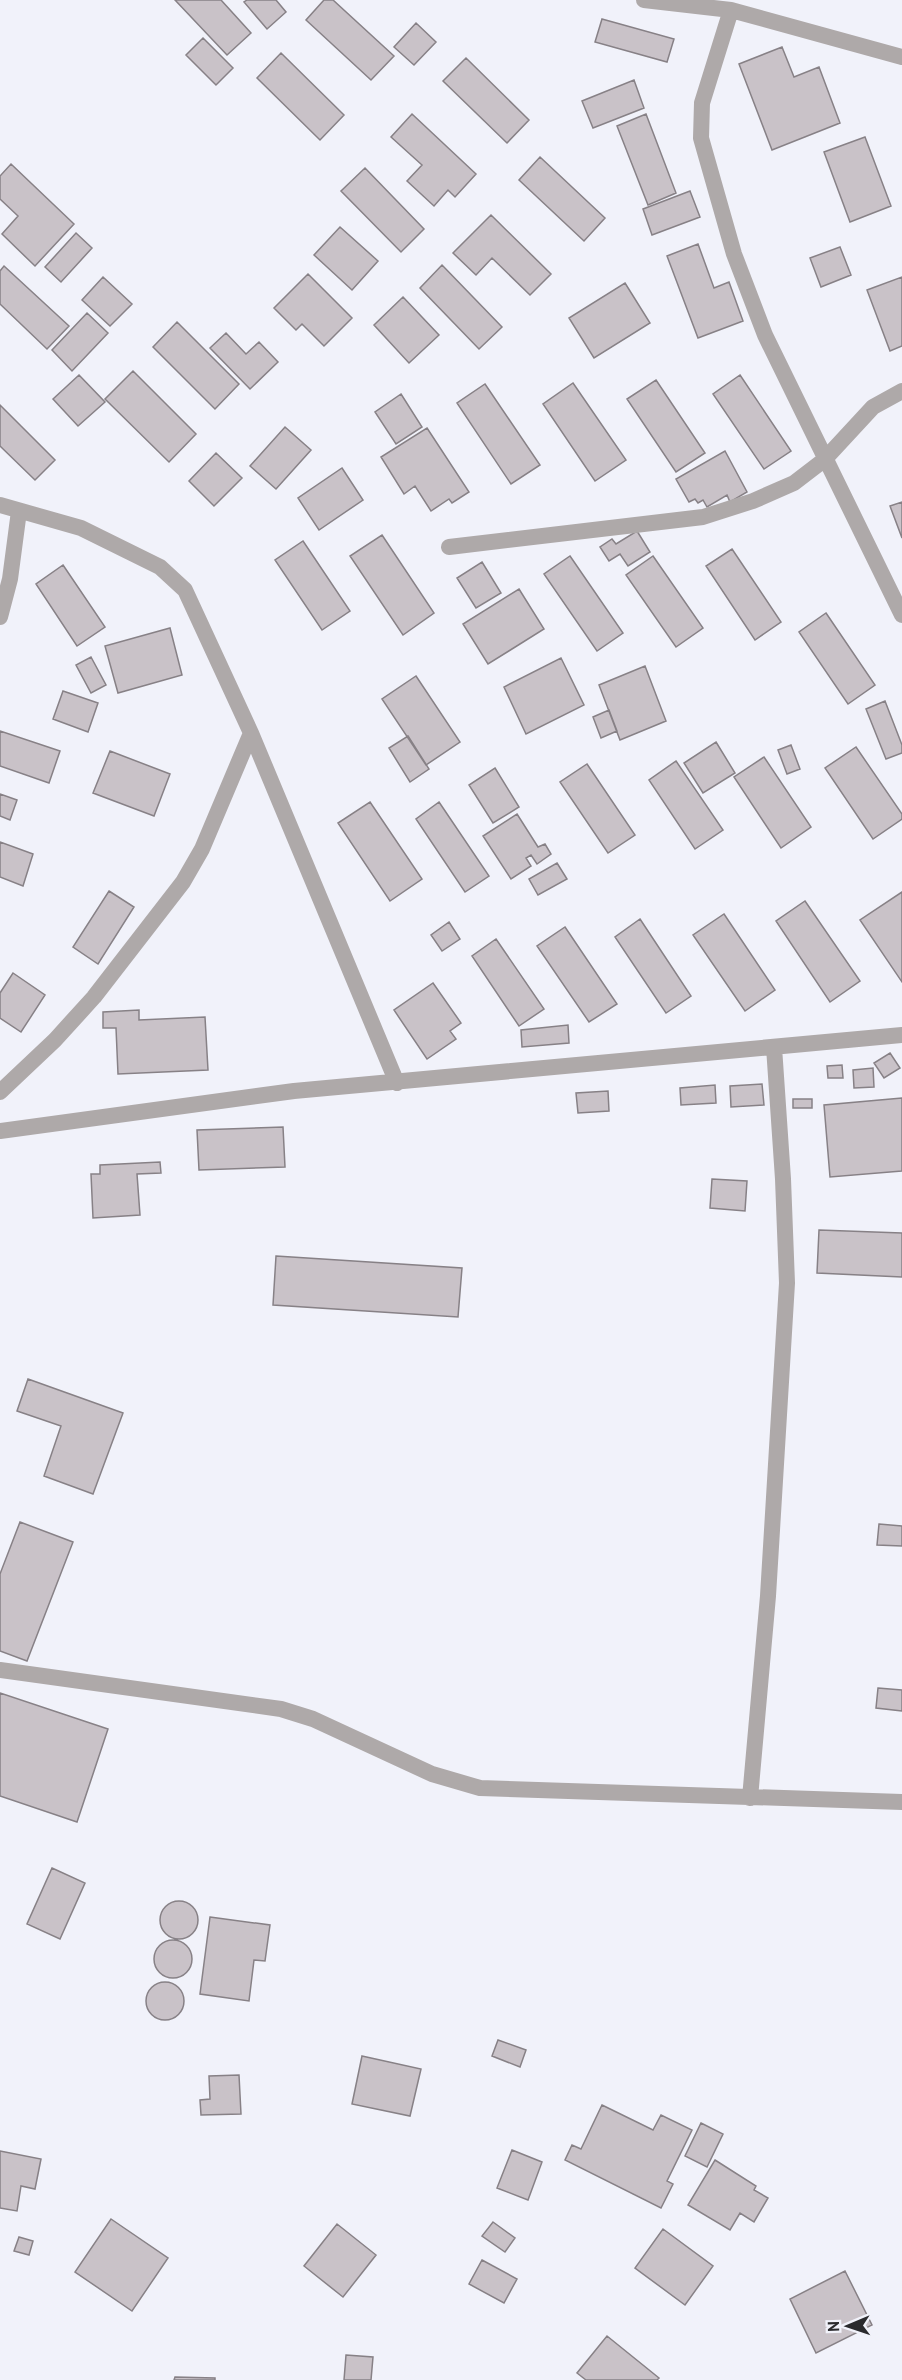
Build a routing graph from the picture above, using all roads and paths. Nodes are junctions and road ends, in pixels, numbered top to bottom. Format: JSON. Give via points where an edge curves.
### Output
{"nodes":[{"id":1,"x":644,"y":0,"type":"edge"},
{"id":2,"x":690,"y":2,"type":"edge"},
{"id":3,"x":731,"y":10,"type":"junction"},
{"id":4,"x":902,"y":57,"type":"edge"},
{"id":5,"x":902,"y":391,"type":"edge"},
{"id":6,"x":824,"y":460,"type":"junction"},
{"id":7,"x":0,"y":506,"type":"edge"},
{"id":8,"x":19,"y":511,"type":"junction"},
{"id":9,"x":449,"y":547,"type":"dead end"},
{"id":10,"x":902,"y":615,"type":"edge"},
{"id":11,"x":0,"y":617,"type":"edge"},
{"id":12,"x":251,"y":733,"type":"junction"},
{"id":13,"x":902,"y":1035,"type":"edge"},
{"id":14,"x":774,"y":1047,"type":"junction"},
{"id":15,"x":397,"y":1083,"type":"junction"},
{"id":16,"x":0,"y":1092,"type":"edge"},
{"id":17,"x":0,"y":1131,"type":"edge"},
{"id":18,"x":0,"y":1670,"type":"edge"},
{"id":19,"x":750,"y":1798,"type":"junction"},
{"id":20,"x":902,"y":1802,"type":"edge"}],
"edges":[{"from":1,"to":2,"type":"street"},
{"from":2,"to":3,"type":"street"},
{"from":3,"to":4,"type":"street"},
{"from":3,"to":6,"type":"street","via":[[702,103],[701,138],[734,254],[765,335]]},
{"from":5,"to":6,"type":"street","via":[[873,407]]},
{"from":6,"to":9,"type":"street","via":[[794,483],[703,517]]},
{"from":6,"to":10,"type":"street"},
{"from":7,"to":8,"type":"street"},
{"from":8,"to":11,"type":"street","via":[[8,590]]},
{"from":8,"to":12,"type":"street","via":[[81,528],[160,567],[174,579],[185,590]]},
{"from":12,"to":15,"type":"street"},
{"from":12,"to":16,"type":"street","via":[[202,849],[183,882],[94,997]]},
{"from":13,"to":14,"type":"street"},
{"from":14,"to":15,"type":"street"},
{"from":14,"to":19,"type":"street","via":[[787,1283],[768,1596]]},
{"from":15,"to":17,"type":"street","via":[[294,1091]]},
{"from":18,"to":19,"type":"street","via":[[281,1709],[324,1724],[432,1774],[480,1788]]},
{"from":19,"to":20,"type":"street"}]}
